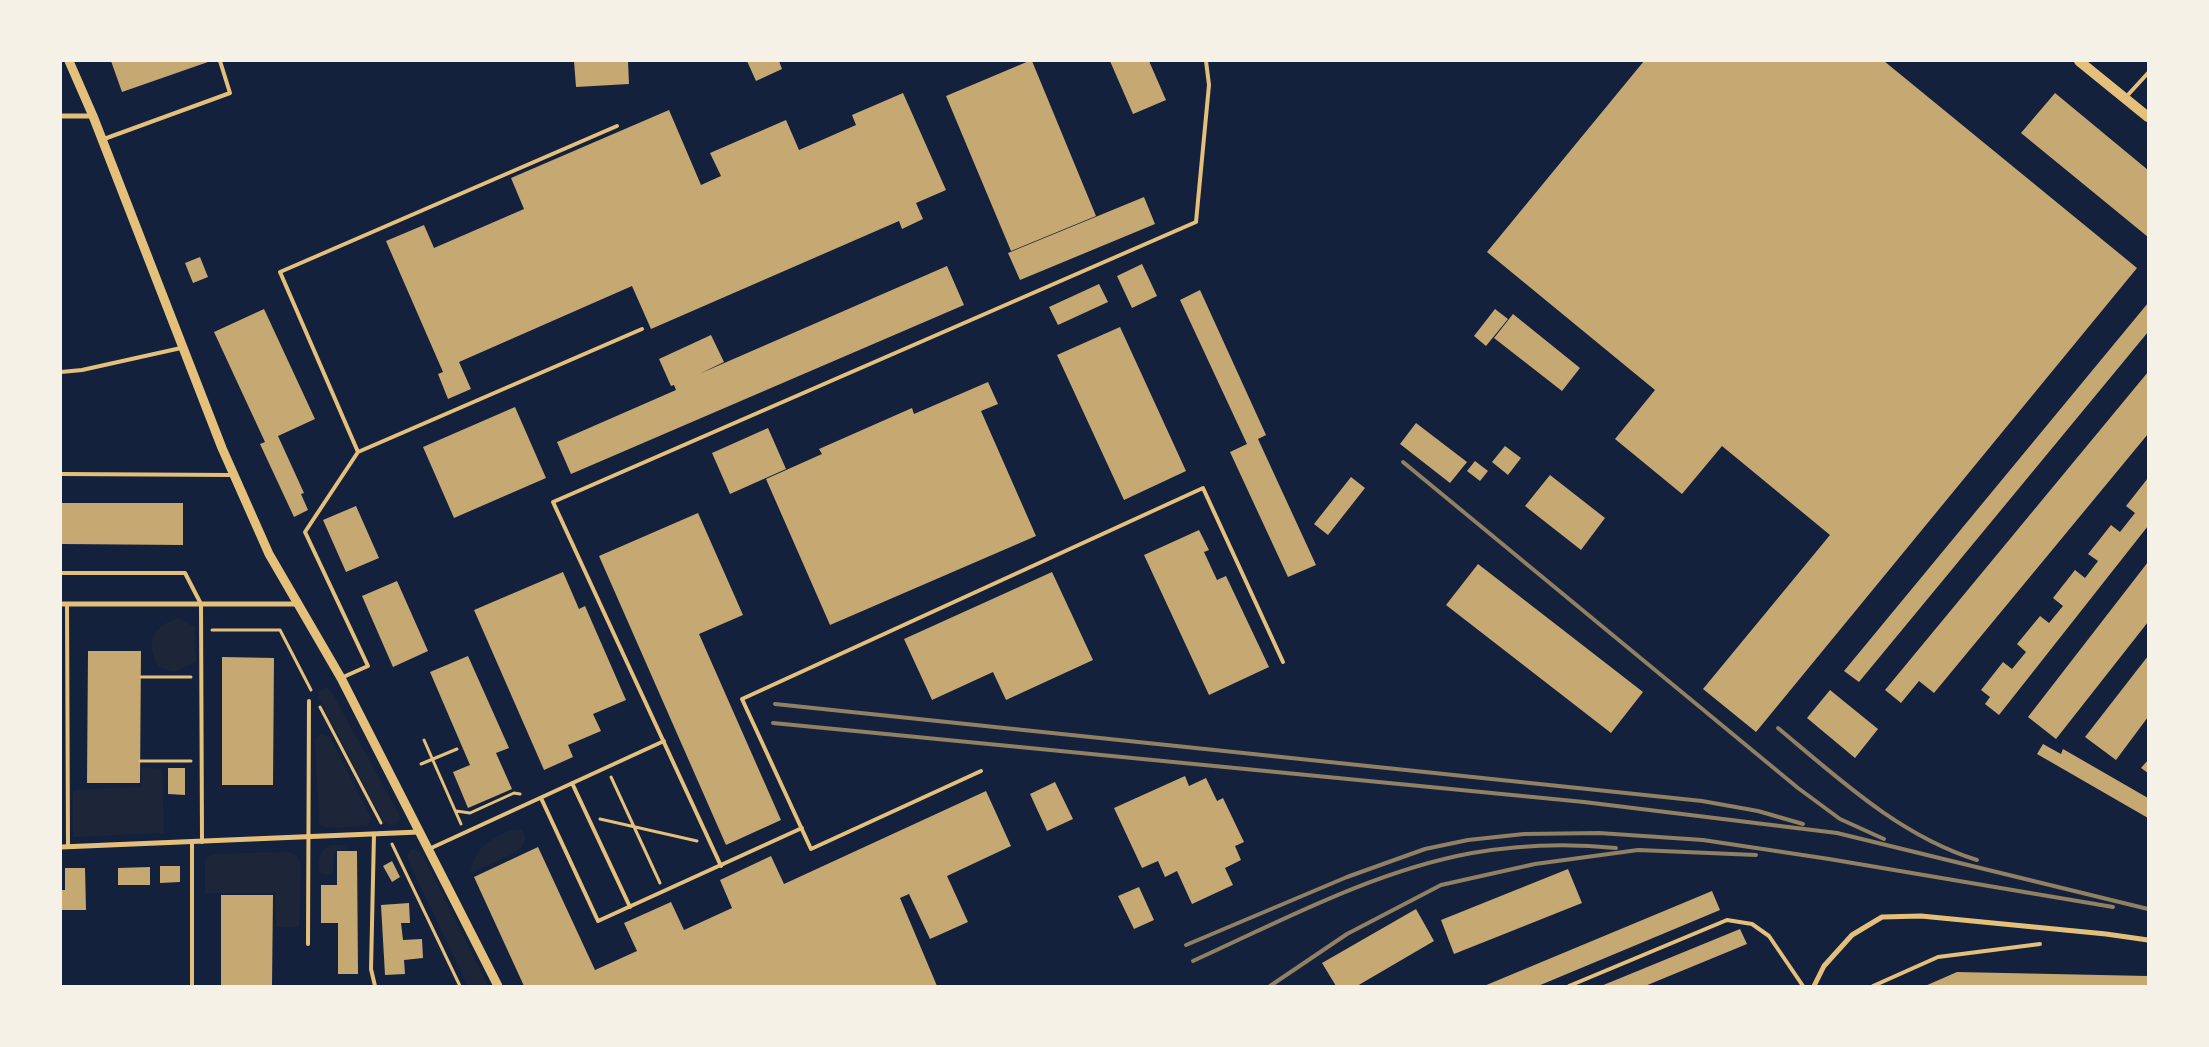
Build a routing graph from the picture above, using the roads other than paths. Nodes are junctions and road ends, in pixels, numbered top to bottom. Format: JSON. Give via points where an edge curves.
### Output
{"nodes":[{"id":1,"x":70,"y":61,"type":"edge"},
{"id":2,"x":220,"y":61,"type":"edge"},
{"id":3,"x":1206,"y":61,"type":"edge"},
{"id":4,"x":2079,"y":61,"type":"edge"},
{"id":5,"x":2148,"y":73,"type":"edge"},
{"id":6,"x":2125,"y":99,"type":"junction"},
{"id":7,"x":61,"y":116,"type":"edge"},
{"id":8,"x":93,"y":116,"type":"junction"},
{"id":9,"x":2148,"y":117,"type":"edge"},
{"id":10,"x":617,"y":126,"type":"dead end"},
{"id":11,"x":102,"y":140,"type":"junction"},
{"id":12,"x":642,"y":329,"type":"dead end"},
{"id":13,"x":184,"y":347,"type":"junction"},
{"id":14,"x":61,"y":372,"type":"edge"},
{"id":15,"x":358,"y":452,"type":"junction"},
{"id":16,"x":61,"y":474,"type":"edge"},
{"id":17,"x":234,"y":475,"type":"junction"},
{"id":18,"x":61,"y":572,"type":"edge"},
{"id":19,"x":64,"y":604,"type":"edge"},
{"id":20,"x":201,"y":604,"type":"junction"},
{"id":21,"x":296,"y":604,"type":"junction"},
{"id":22,"x":1283,"y":662,"type":"dead end"},
{"id":23,"x":341,"y":678,"type":"junction"},
{"id":24,"x":309,"y":701,"type":"dead end"},
{"id":25,"x":664,"y":741,"type":"junction"},
{"id":26,"x":982,"y":771,"type":"dead end"},
{"id":27,"x":572,"y":783,"type":"junction"},
{"id":28,"x":541,"y":798,"type":"junction"},
{"id":29,"x":802,"y":828,"type":"junction"},
{"id":30,"x":420,"y":832,"type":"junction"},
{"id":31,"x":374,"y":834,"type":"junction"},
{"id":32,"x":309,"y":837,"type":"junction"},
{"id":33,"x":192,"y":842,"type":"junction"},
{"id":34,"x":202,"y":842,"type":"junction"},
{"id":35,"x":61,"y":847,"type":"edge"},
{"id":36,"x":68,"y":847,"type":"junction"},
{"id":37,"x":429,"y":849,"type":"junction"},
{"id":38,"x":721,"y":866,"type":"junction"},
{"id":39,"x":630,"y":907,"type":"junction"},
{"id":40,"x":2148,"y":940,"type":"edge"},
{"id":41,"x":308,"y":944,"type":"dead end"},
{"id":42,"x":2040,"y":944,"type":"dead end"},
{"id":43,"x":192,"y":986,"type":"edge"},
{"id":44,"x":375,"y":986,"type":"edge"},
{"id":45,"x":498,"y":986,"type":"edge"},
{"id":46,"x":1569,"y":986,"type":"edge"},
{"id":47,"x":1803,"y":986,"type":"edge"},
{"id":48,"x":1814,"y":986,"type":"edge"},
{"id":49,"x":1873,"y":986,"type":"edge"}],
"edges":[{"from":1,"to":8,"type":"street"},
{"from":2,"to":11,"type":"lane","via":[[230,93]]},
{"from":3,"to":25,"type":"lane","via":[[1209,86],[1196,222],[554,502]]},
{"from":4,"to":6,"type":"main road"},
{"from":5,"to":6,"type":"lane"},
{"from":6,"to":9,"type":"main road"},
{"from":7,"to":8,"type":"street"},
{"from":8,"to":11,"type":"street"},
{"from":10,"to":15,"type":"lane","via":[[280,272]]},
{"from":11,"to":13,"type":"street"},
{"from":12,"to":15,"type":"lane"},
{"from":13,"to":14,"type":"lane"},
{"from":13,"to":17,"type":"street"},
{"from":15,"to":23,"type":"lane","via":[[305,532],[368,666]]},
{"from":16,"to":17,"type":"lane"},
{"from":17,"to":21,"type":"street","via":[[269,554]]},
{"from":18,"to":20,"type":"lane","via":[[185,573]]},
{"from":19,"to":20,"type":"street"},
{"from":19,"to":36,"type":"lane"},
{"from":20,"to":21,"type":"street"},
{"from":20,"to":34,"type":"lane"},
{"from":21,"to":23,"type":"street"},
{"from":22,"to":29,"type":"lane","via":[[1203,488],[742,699]]},
{"from":23,"to":30,"type":"street"},
{"from":24,"to":32,"type":"lane"},
{"from":25,"to":27,"type":"lane"},
{"from":25,"to":38,"type":"lane"},
{"from":26,"to":29,"type":"lane","via":[[812,849]]},
{"from":27,"to":28,"type":"lane"},
{"from":27,"to":39,"type":"lane"},
{"from":28,"to":37,"type":"lane"},
{"from":28,"to":39,"type":"lane","via":[[598,922]]},
{"from":29,"to":38,"type":"lane"},
{"from":30,"to":31,"type":"street"},
{"from":30,"to":37,"type":"street"},
{"from":31,"to":32,"type":"street"},
{"from":31,"to":44,"type":"lane","via":[[371,969]]},
{"from":32,"to":34,"type":"street"},
{"from":32,"to":41,"type":"lane"},
{"from":33,"to":34,"type":"street"},
{"from":33,"to":36,"type":"street"},
{"from":33,"to":43,"type":"lane"},
{"from":35,"to":36,"type":"street"},
{"from":37,"to":45,"type":"street"},
{"from":38,"to":39,"type":"lane"},
{"from":40,"to":48,"type":"street","via":[[1922,916],[1882,917],[1852,935],[1824,966]]},
{"from":42,"to":49,"type":"lane","via":[[1938,957]]},
{"from":46,"to":47,"type":"lane","via":[[1728,920],[1752,924],[1768,936]]}]}
